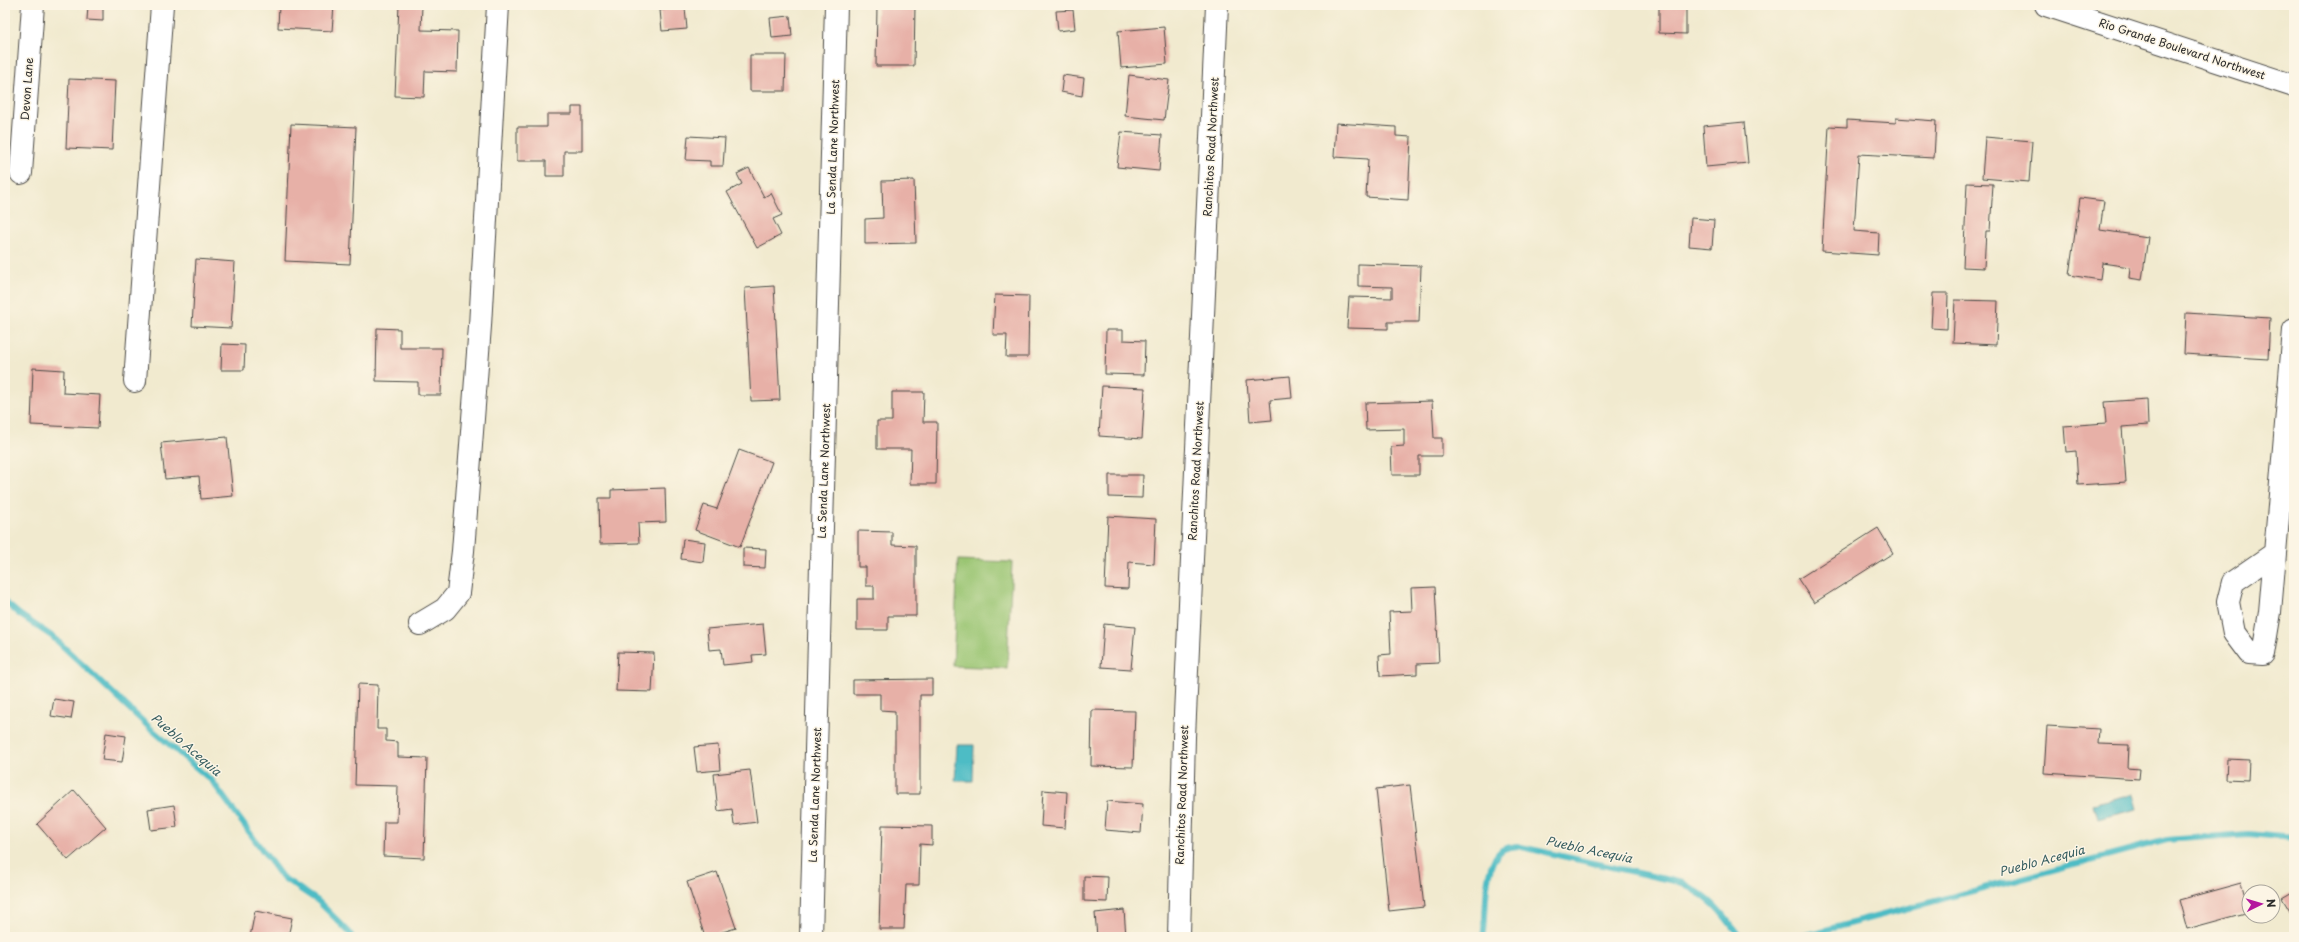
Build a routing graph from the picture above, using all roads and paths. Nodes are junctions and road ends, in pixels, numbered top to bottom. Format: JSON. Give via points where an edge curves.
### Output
{"nodes":[{"id":1,"x":33,"y":5,"type":"edge"},
{"id":2,"x":162,"y":5,"type":"edge"},
{"id":3,"x":498,"y":5,"type":"edge"},
{"id":4,"x":836,"y":5,"type":"edge"},
{"id":5,"x":1217,"y":5,"type":"edge"},
{"id":6,"x":2046,"y":5,"type":"edge"},
{"id":7,"x":2294,"y":86,"type":"edge"},
{"id":8,"x":21,"y":173,"type":"dead end"},
{"id":9,"x":2294,"y":330,"type":"edge"},
{"id":10,"x":135,"y":382,"type":"dead end"},
{"id":11,"x":2275,"y":553,"type":"dead end"},
{"id":12,"x":420,"y":624,"type":"dead end"},
{"id":13,"x":812,"y":937,"type":"edge"},
{"id":14,"x":1179,"y":937,"type":"edge"}],
"edges":[{"from":1,"to":8,"type":"street","name":"Devon Lane"},
{"from":2,"to":10,"type":"street"},
{"from":3,"to":12,"type":"street","via":[[480,326],[458,593],[446,609]]},
{"from":4,"to":13,"type":"street","name":"La Senda Lane Northwest"},
{"from":5,"to":14,"type":"street","name":"Ranchitos Road Northwest","via":[[1184,737]]},
{"from":6,"to":7,"type":"street","name":"Rio Grande Boulevard Northwest"},
{"from":9,"to":11,"type":"street"}]}
